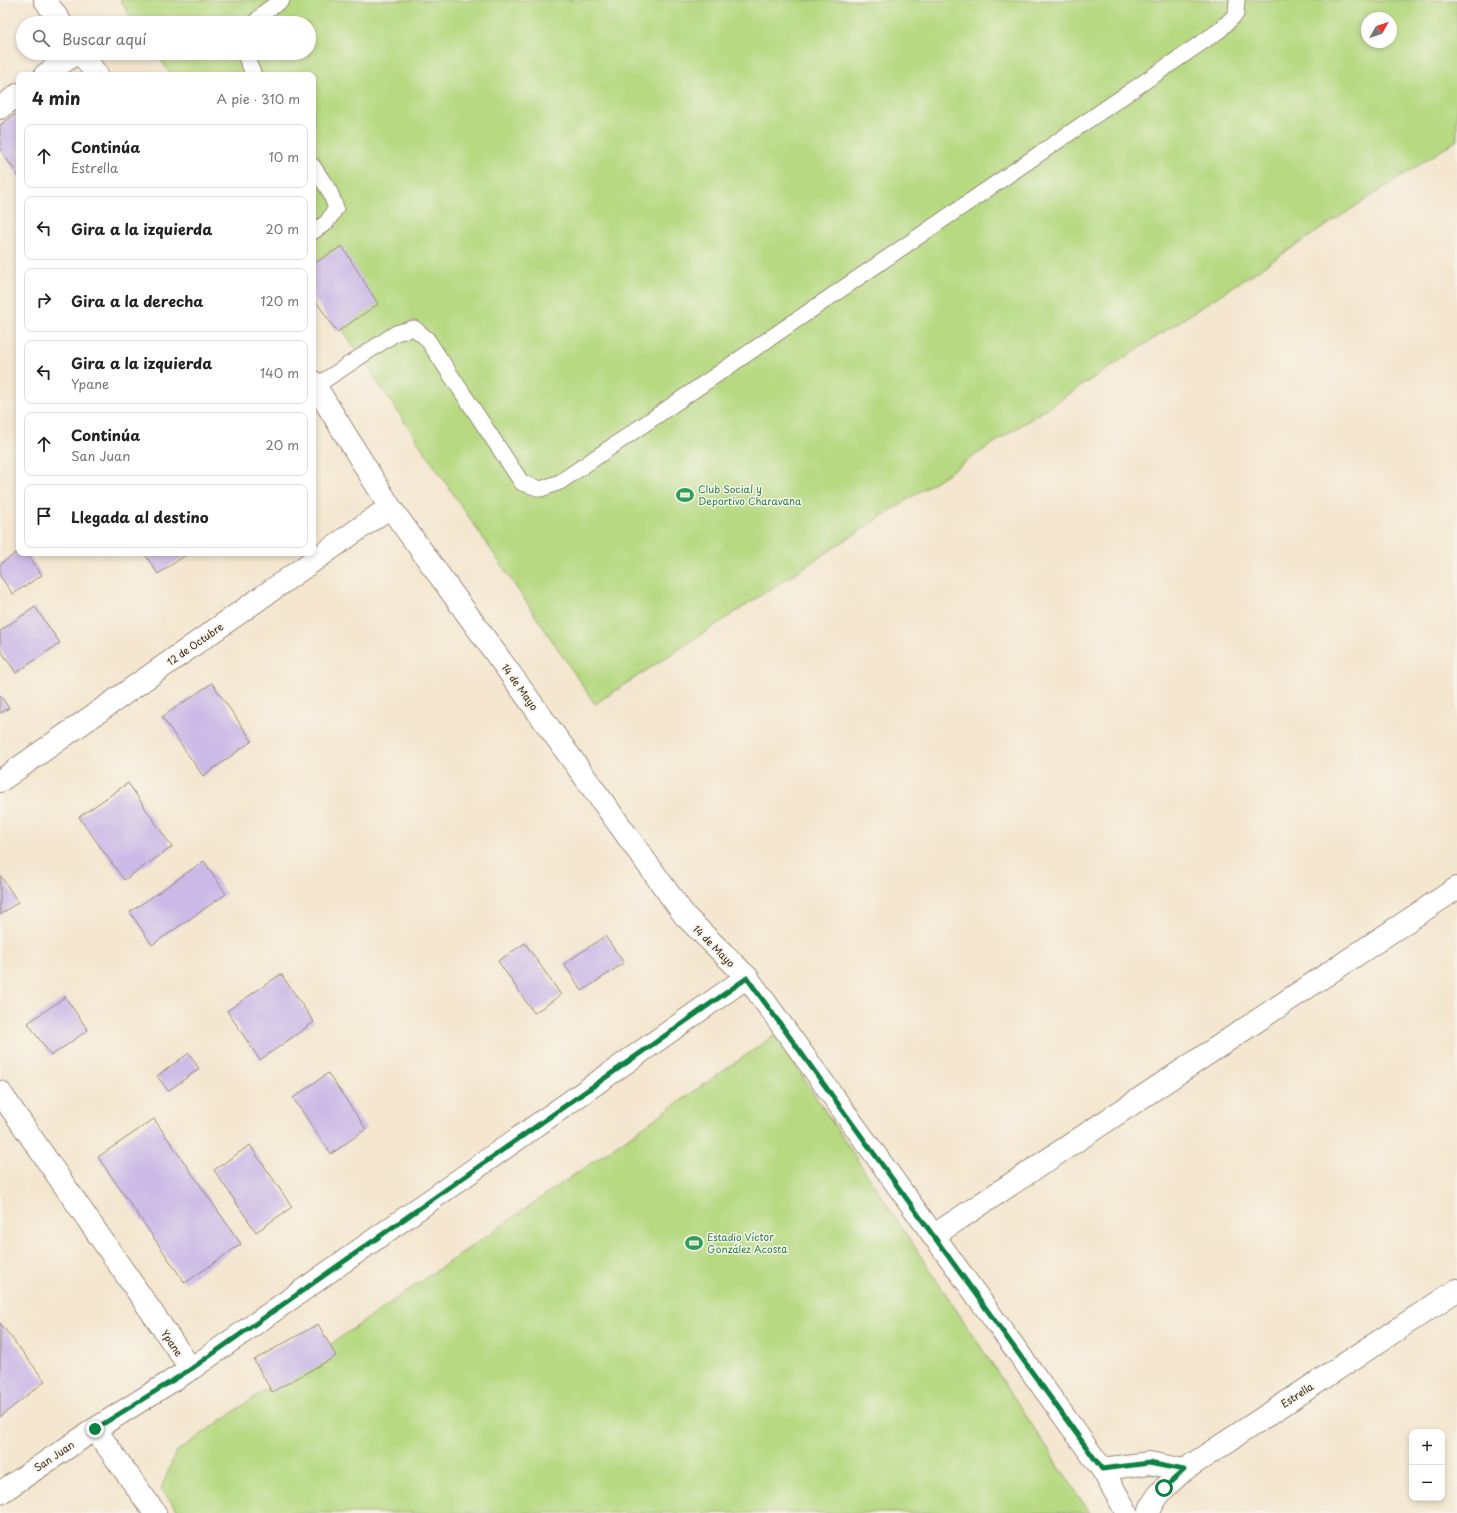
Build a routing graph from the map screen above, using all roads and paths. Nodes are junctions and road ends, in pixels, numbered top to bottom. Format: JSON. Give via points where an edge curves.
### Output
{"nodes":[{"id":1,"x":45,"y":0,"type":"edge"},
{"id":2,"x":282,"y":0,"type":"edge"},
{"id":3,"x":1237,"y":0,"type":"edge"},
{"id":4,"x":56,"y":16,"type":"edge"},
{"id":5,"x":261,"y":16,"type":"edge"},
{"id":6,"x":66,"y":60,"type":"edge"},
{"id":7,"x":86,"y":60,"type":"edge"},
{"id":8,"x":247,"y":60,"type":"edge"},
{"id":9,"x":49,"y":72,"type":"edge"},
{"id":10,"x":95,"y":72,"type":"edge"},
{"id":11,"x":253,"y":72,"type":"edge"},
{"id":12,"x":16,"y":96,"type":"edge"},
{"id":13,"x":0,"y":108,"type":"edge"},
{"id":14,"x":316,"y":171,"type":"edge"},
{"id":15,"x":316,"y":230,"type":"edge"},
{"id":16,"x":316,"y":383,"type":"edge"},
{"id":17,"x":316,"y":387,"type":"edge"},
{"id":18,"x":390,"y":507,"type":"junction"},
{"id":19,"x":0,"y":781,"type":"edge"},
{"id":20,"x":1457,"y":888,"type":"edge"},
{"id":21,"x":747,"y":978,"type":"junction"},
{"id":22,"x":0,"y":1092,"type":"edge"},
{"id":23,"x":934,"y":1236,"type":"junction"},
{"id":24,"x":1457,"y":1290,"type":"edge"},
{"id":25,"x":191,"y":1369,"type":"junction"},
{"id":26,"x":95,"y":1429,"type":"junction"},
{"id":27,"x":1102,"y":1469,"type":"junction"},
{"id":28,"x":1184,"y":1470,"type":"junction"},
{"id":29,"x":0,"y":1493,"type":"edge"},
{"id":30,"x":155,"y":1513,"type":"edge"},
{"id":31,"x":1127,"y":1513,"type":"edge"},
{"id":32,"x":1149,"y":1513,"type":"edge"}],
"edges":[{"from":1,"to":4,"type":"street"},
{"from":2,"to":5,"type":"lane"},
{"from":3,"to":16,"type":"lane","via":[[1236,14],[1220,30],[560,482],[540,489],[522,483],[427,339],[414,328],[396,333]]},
{"from":6,"to":9,"type":"street"},
{"from":7,"to":10,"type":"street"},
{"from":8,"to":11,"type":"lane"},
{"from":12,"to":13,"type":"street"},
{"from":14,"to":15,"type":"lane","via":[[330,192],[336,208],[326,222]]},
{"from":17,"to":18,"type":"street","name":"14 de Mayo"},
{"from":18,"to":19,"type":"street","name":"12 de Octubre"},
{"from":18,"to":21,"type":"street","name":"14 de Mayo","via":[[685,916]]},
{"from":20,"to":23,"type":"street"},
{"from":21,"to":23,"type":"street","name":"14 de Mayo"},
{"from":21,"to":25,"type":"street"},
{"from":22,"to":25,"type":"street","name":"Ypane"},
{"from":23,"to":27,"type":"street","name":"14 de Mayo"},
{"from":24,"to":28,"type":"street","name":"Estrella"},
{"from":25,"to":26,"type":"street","name":"San Juan"},
{"from":26,"to":29,"type":"street","name":"San Juan"},
{"from":26,"to":30,"type":"street"},
{"from":27,"to":28,"type":"street","via":[[1149,1463]]},
{"from":27,"to":31,"type":"street","name":"14 de Mayo"},
{"from":28,"to":32,"type":"street","name":"Estrella","via":[[1164,1488]]}]}
